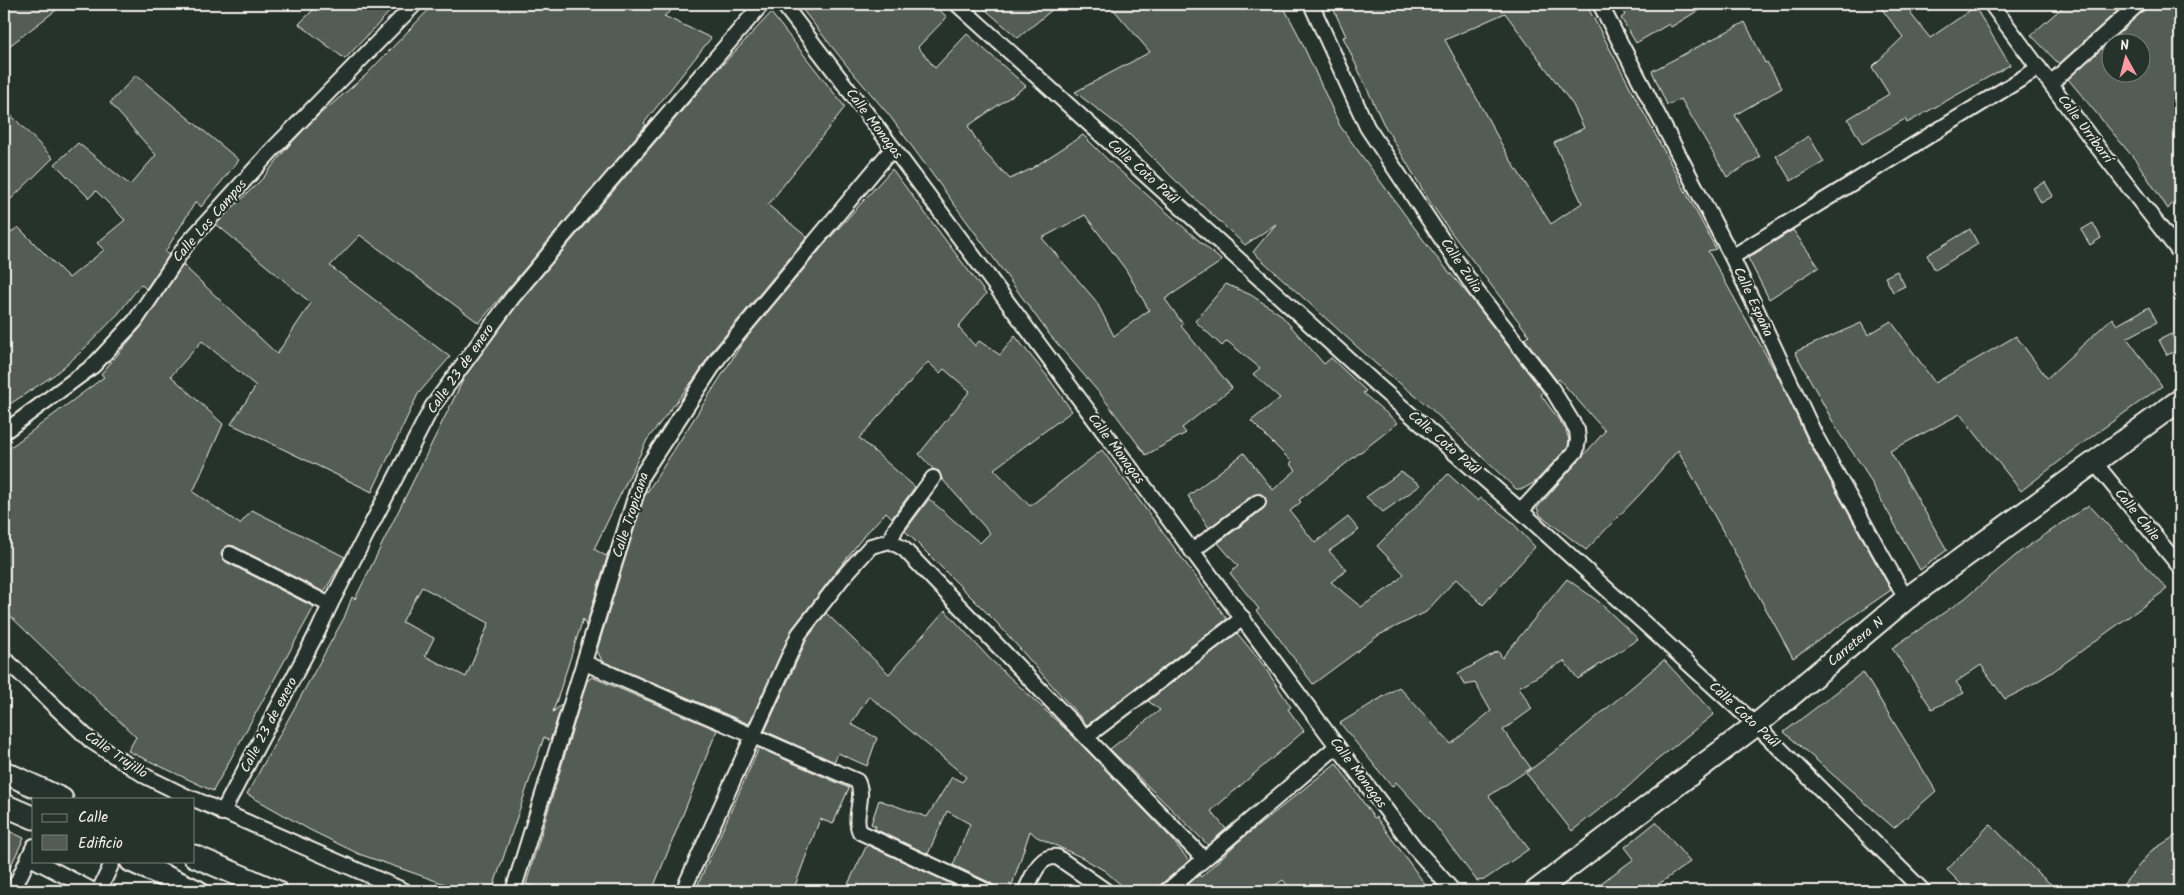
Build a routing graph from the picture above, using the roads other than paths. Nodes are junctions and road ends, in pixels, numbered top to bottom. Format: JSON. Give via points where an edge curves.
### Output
{"nodes":[{"id":1,"x":415,"y":4,"type":"edge"},
{"id":2,"x":762,"y":4,"type":"edge"},
{"id":3,"x":783,"y":4,"type":"edge"},
{"id":4,"x":956,"y":4,"type":"edge"},
{"id":5,"x":1311,"y":4,"type":"edge"},
{"id":6,"x":1600,"y":4,"type":"edge"},
{"id":7,"x":1991,"y":4,"type":"edge"},
{"id":8,"x":2138,"y":4,"type":"edge"},
{"id":9,"x":2040,"y":68,"type":"junction"},
{"id":10,"x":2052,"y":83,"type":"junction"},
{"id":11,"x":893,"y":148,"type":"junction"},
{"id":12,"x":2180,"y":252,"type":"edge"},
{"id":13,"x":1732,"y":257,"type":"junction"},
{"id":14,"x":2180,"y":400,"type":"edge"},
{"id":15,"x":4,"y":432,"type":"edge"},
{"id":16,"x":2094,"y":462,"type":"junction"},
{"id":17,"x":933,"y":478,"type":"dead end"},
{"id":18,"x":1258,"y":502,"type":"dead end"},
{"id":19,"x":1521,"y":511,"type":"junction"},
{"id":20,"x":890,"y":541,"type":"junction"},
{"id":21,"x":1192,"y":551,"type":"junction"},
{"id":22,"x":230,"y":554,"type":"dead end"},
{"id":23,"x":2180,"y":567,"type":"edge"},
{"id":24,"x":1906,"y":599,"type":"junction"},
{"id":25,"x":330,"y":605,"type":"junction"},
{"id":26,"x":1243,"y":618,"type":"junction"},
{"id":27,"x":4,"y":658,"type":"edge"},
{"id":28,"x":585,"y":663,"type":"junction"},
{"id":29,"x":1756,"y":725,"type":"junction"},
{"id":30,"x":753,"y":736,"type":"junction"},
{"id":31,"x":1086,"y":738,"type":"junction"},
{"id":32,"x":1337,"y":746,"type":"junction"},
{"id":33,"x":4,"y":772,"type":"edge"},
{"id":34,"x":60,"y":798,"type":"edge"},
{"id":35,"x":191,"y":798,"type":"edge"},
{"id":36,"x":195,"y":800,"type":"edge"},
{"id":37,"x":4,"y":805,"type":"edge"},
{"id":38,"x":222,"y":813,"type":"junction"},
{"id":39,"x":32,"y":817,"type":"edge"},
{"id":40,"x":195,"y":856,"type":"edge"},
{"id":41,"x":32,"y":858,"type":"edge"},
{"id":42,"x":1203,"y":858,"type":"junction"},
{"id":43,"x":43,"y":862,"type":"edge"},
{"id":44,"x":113,"y":862,"type":"edge"},
{"id":45,"x":133,"y":862,"type":"edge"},
{"id":46,"x":14,"y":891,"type":"edge"},
{"id":47,"x":94,"y":891,"type":"edge"},
{"id":48,"x":99,"y":891,"type":"edge"},
{"id":49,"x":197,"y":891,"type":"edge"},
{"id":50,"x":276,"y":891,"type":"edge"},
{"id":51,"x":406,"y":891,"type":"edge"},
{"id":52,"x":513,"y":891,"type":"edge"},
{"id":53,"x":682,"y":891,"type":"edge"},
{"id":54,"x":987,"y":891,"type":"edge"},
{"id":55,"x":1025,"y":891,"type":"edge"},
{"id":56,"x":1106,"y":891,"type":"edge"},
{"id":57,"x":1167,"y":891,"type":"edge"},
{"id":58,"x":1453,"y":891,"type":"edge"},
{"id":59,"x":1536,"y":891,"type":"edge"},
{"id":60,"x":1923,"y":891,"type":"edge"}],
"edges":[{"from":1,"to":15,"type":"street","name":"Calle Los Campos","via":[[273,149],[186,245],[135,321],[93,366]]},
{"from":2,"to":25,"type":"street","name":"Calle 23 de enero","via":[[512,298],[432,407]]},
{"from":3,"to":11,"type":"street","name":"Calle Monagas"},
{"from":4,"to":19,"type":"street","name":"Calle Coto Paúl"},
{"from":5,"to":19,"type":"street","name":"Calle Zulia","via":[[1368,127],[1476,289],[1552,389],[1577,430],[1576,451]]},
{"from":6,"to":13,"type":"street","name":"Calle España"},
{"from":7,"to":9,"type":"street","name":"Calle Urribarrí"},
{"from":8,"to":10,"type":"street"},
{"from":9,"to":10,"type":"street","name":"Calle Urribarrí"},
{"from":9,"to":13,"type":"street"},
{"from":10,"to":12,"type":"street","name":"Calle Urribarrí"},
{"from":11,"to":21,"type":"street","name":"Calle Monagas"},
{"from":11,"to":28,"type":"street","name":"Calle Tropicana","via":[[719,357],[642,475]]},
{"from":13,"to":24,"type":"street","name":"Calle España","via":[[1815,435]]},
{"from":14,"to":16,"type":"main road","name":"Carretera N"},
{"from":16,"to":23,"type":"street","name":"Calle Chile"},
{"from":16,"to":24,"type":"main road","name":"Carretera N"},
{"from":17,"to":20,"type":"street"},
{"from":18,"to":21,"type":"street"},
{"from":19,"to":29,"type":"street","name":"Calle Coto Paúl"},
{"from":20,"to":30,"type":"street","via":[[871,546],[799,634]]},
{"from":20,"to":31,"type":"street","via":[[904,549]]},
{"from":21,"to":26,"type":"street","name":"Calle Monagas"},
{"from":22,"to":25,"type":"street"},
{"from":24,"to":29,"type":"main road","name":"Carretera N"},
{"from":25,"to":38,"type":"street","name":"Calle 23 de enero"},
{"from":26,"to":31,"type":"street"},
{"from":26,"to":32,"type":"street","name":"Calle Monagas"},
{"from":27,"to":35,"type":"street","name":"Calle Trujillo","via":[[91,741],[146,777]]},
{"from":28,"to":30,"type":"street"},
{"from":28,"to":52,"type":"street","name":"Calle Tropicana"},
{"from":29,"to":59,"type":"main road","name":"Carretera N"},
{"from":29,"to":60,"type":"street","name":"Calle Coto Paúl"},
{"from":30,"to":53,"type":"street"},
{"from":30,"to":54,"type":"street","via":[[857,781],[861,788],[856,823],[860,832]]},
{"from":31,"to":42,"type":"street"},
{"from":32,"to":42,"type":"street"},
{"from":32,"to":58,"type":"street","name":"Calle Monagas","via":[[1415,848]]},
{"from":33,"to":34,"type":"main road"},
{"from":36,"to":38,"type":"street","name":"Calle Trujillo"},
{"from":37,"to":39,"type":"main road"},
{"from":38,"to":51,"type":"street","name":"Calle Trujillo"},
{"from":40,"to":50,"type":"main road"},
{"from":41,"to":46,"type":"street"},
{"from":42,"to":57,"type":"street"},
{"from":43,"to":47,"type":"street"},
{"from":44,"to":48,"type":"street"},
{"from":45,"to":49,"type":"main road"},
{"from":55,"to":56,"type":"street","via":[[1042,859],[1049,856],[1057,857]]}]}
